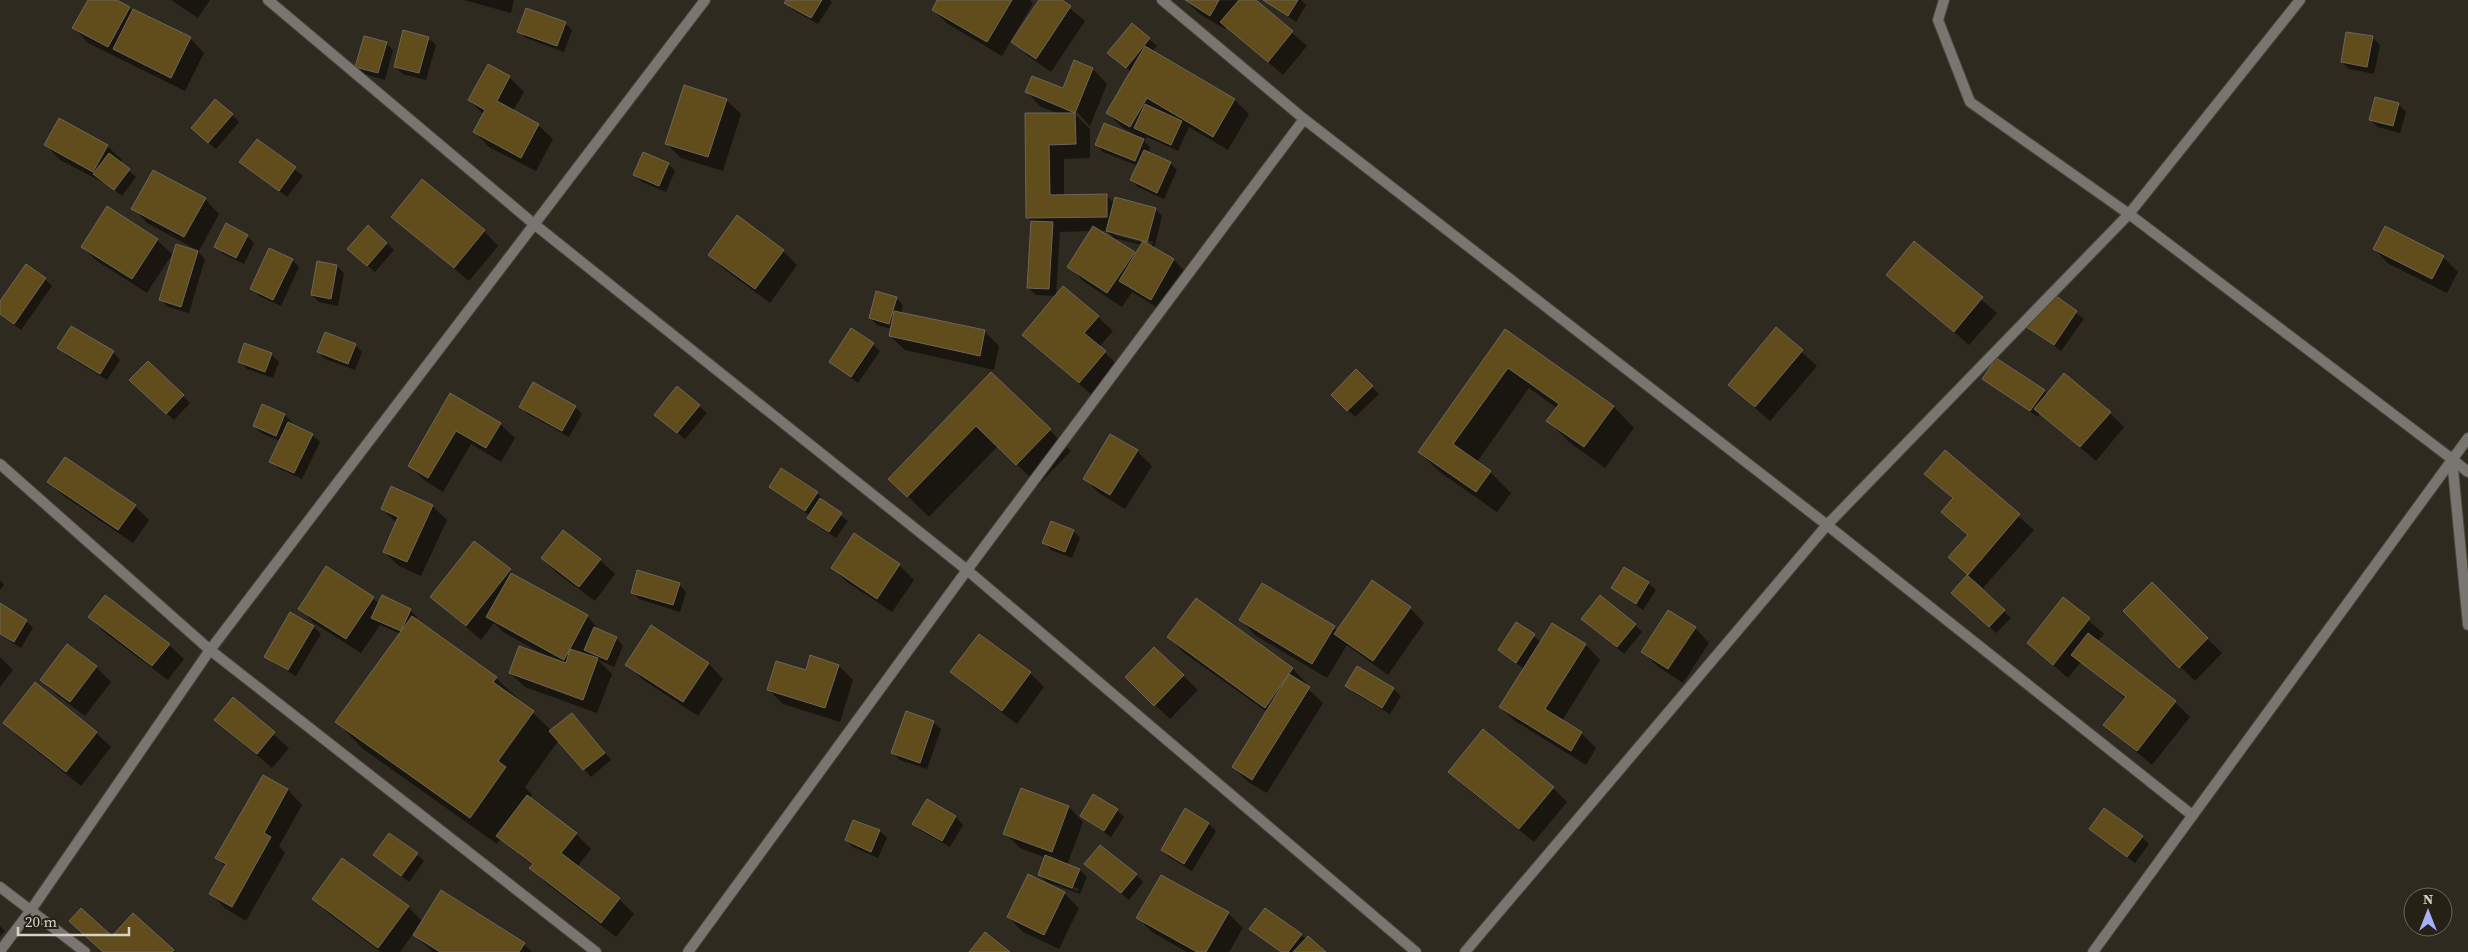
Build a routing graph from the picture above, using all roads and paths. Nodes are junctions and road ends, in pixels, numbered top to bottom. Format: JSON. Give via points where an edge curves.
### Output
{"nodes":[{"id":1,"x":268,"y":0,"type":"edge"},
{"id":2,"x":704,"y":0,"type":"edge"},
{"id":3,"x":1162,"y":0,"type":"edge"},
{"id":4,"x":1944,"y":0,"type":"edge"},
{"id":5,"x":2300,"y":0,"type":"edge"},
{"id":6,"x":1304,"y":119,"type":"junction"},
{"id":7,"x":2129,"y":214,"type":"junction"},
{"id":8,"x":534,"y":224,"type":"junction"},
{"id":9,"x":2468,"y":438,"type":"edge"},
{"id":10,"x":2452,"y":459,"type":"junction"},
{"id":11,"x":0,"y":464,"type":"edge"},
{"id":12,"x":2468,"y":472,"type":"edge"},
{"id":13,"x":1827,"y":525,"type":"junction"},
{"id":14,"x":967,"y":570,"type":"junction"},
{"id":15,"x":2468,"y":625,"type":"edge"},
{"id":16,"x":210,"y":650,"type":"junction"},
{"id":17,"x":2192,"y":815,"type":"junction"},
{"id":18,"x":0,"y":887,"type":"edge"},
{"id":19,"x":31,"y":910,"type":"junction"},
{"id":20,"x":0,"y":951,"type":"edge"},
{"id":21,"x":85,"y":952,"type":"edge"},
{"id":22,"x":596,"y":952,"type":"edge"},
{"id":23,"x":688,"y":952,"type":"edge"},
{"id":24,"x":1416,"y":952,"type":"edge"},
{"id":25,"x":1465,"y":952,"type":"edge"},
{"id":26,"x":2093,"y":952,"type":"edge"}],
"edges":[{"from":1,"to":8,"type":"street"},
{"from":2,"to":8,"type":"street"},
{"from":3,"to":6,"type":"street"},
{"from":4,"to":7,"type":"street","via":[[1938,20],[1970,102]]},
{"from":5,"to":7,"type":"street"},
{"from":6,"to":13,"type":"street"},
{"from":6,"to":14,"type":"street"},
{"from":7,"to":10,"type":"street"},
{"from":7,"to":13,"type":"street"},
{"from":8,"to":14,"type":"street"},
{"from":8,"to":16,"type":"street"},
{"from":9,"to":10,"type":"street"},
{"from":10,"to":12,"type":"street"},
{"from":10,"to":15,"type":"street"},
{"from":10,"to":17,"type":"street"},
{"from":11,"to":16,"type":"street"},
{"from":13,"to":17,"type":"street"},
{"from":13,"to":25,"type":"street"},
{"from":14,"to":23,"type":"street"},
{"from":14,"to":24,"type":"street"},
{"from":16,"to":19,"type":"street"},
{"from":16,"to":22,"type":"street"},
{"from":17,"to":26,"type":"street"},
{"from":18,"to":19,"type":"street"},
{"from":19,"to":20,"type":"street"},
{"from":19,"to":21,"type":"street"}]}
